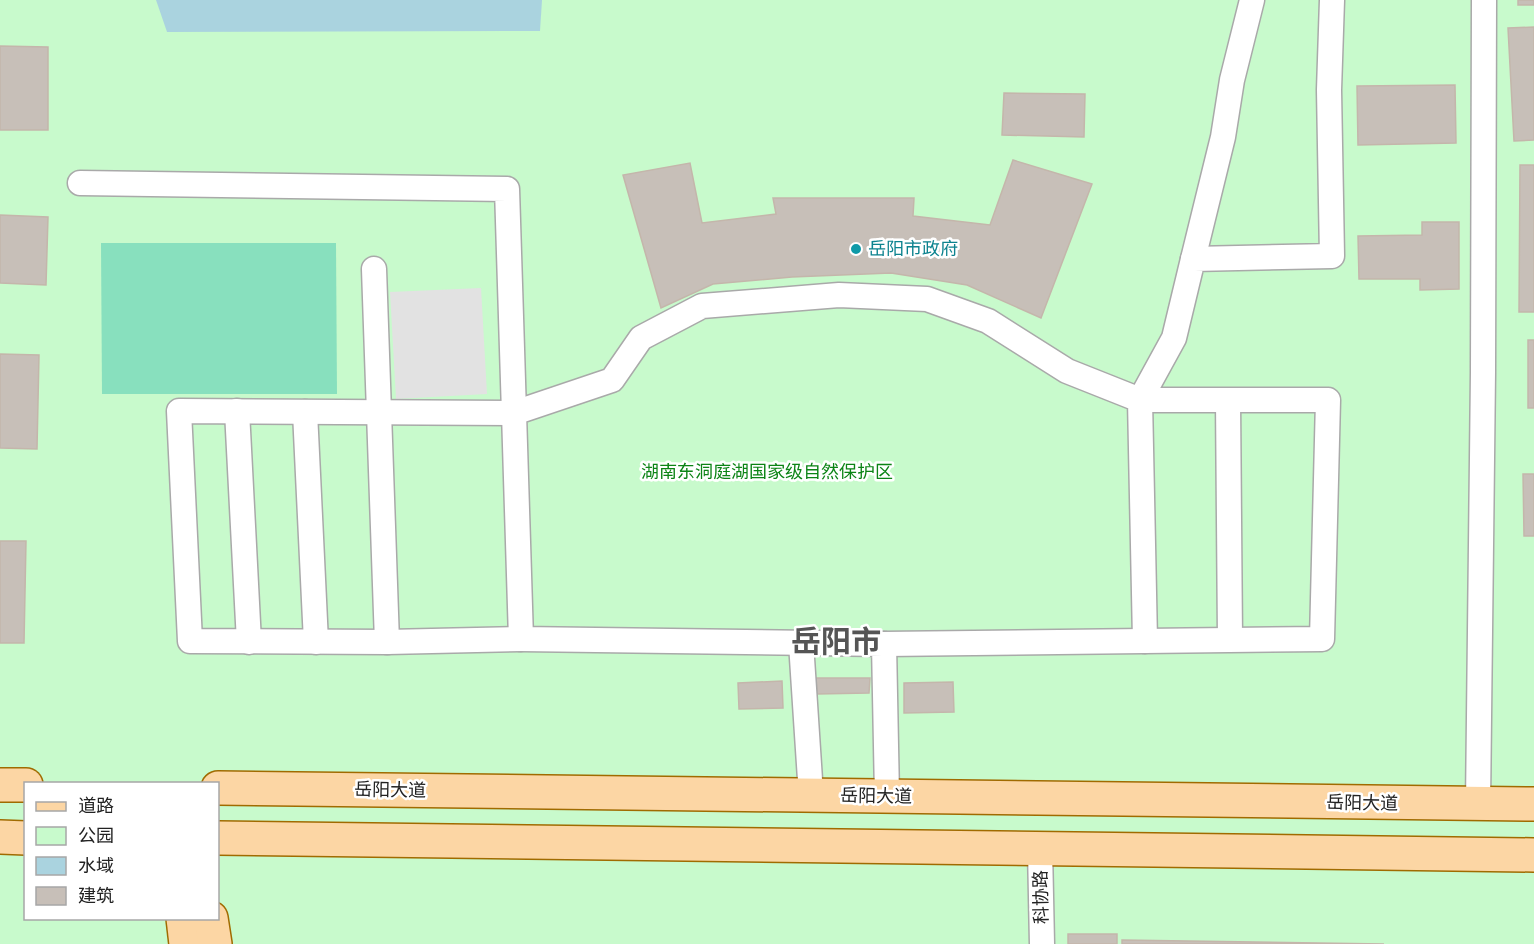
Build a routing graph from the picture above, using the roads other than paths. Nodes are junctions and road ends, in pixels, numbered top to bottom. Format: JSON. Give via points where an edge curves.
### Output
{"nodes":[{"id":1,"x":1252,"y":0,"type":"edge"},
{"id":2,"x":1332,"y":0,"type":"edge"},
{"id":3,"x":1484,"y":0,"type":"edge"},
{"id":4,"x":80,"y":183,"type":"dead end"},
{"id":5,"x":1193,"y":259,"type":"junction"},
{"id":6,"x":374,"y":269,"type":"dead end"},
{"id":7,"x":1140,"y":400,"type":"junction"},
{"id":8,"x":1228,"y":401,"type":"junction"},
{"id":9,"x":237,"y":411,"type":"junction"},
{"id":10,"x":305,"y":412,"type":"junction"},
{"id":11,"x":379,"y":412,"type":"junction"},
{"id":12,"x":514,"y":413,"type":"junction"},
{"id":13,"x":521,"y":639,"type":"junction"},
{"id":14,"x":1230,"y":639,"type":"junction"},
{"id":15,"x":1145,"y":641,"type":"junction"},
{"id":16,"x":249,"y":642,"type":"junction"},
{"id":17,"x":316,"y":642,"type":"junction"},
{"id":18,"x":387,"y":642,"type":"junction"},
{"id":19,"x":801,"y":642,"type":"junction"},
{"id":20,"x":884,"y":644,"type":"junction"},
{"id":21,"x":0,"y":785,"type":"edge"},
{"id":22,"x":24,"y":785,"type":"edge"},
{"id":23,"x":219,"y":788,"type":"edge"},
{"id":24,"x":811,"y":795,"type":"junction"},
{"id":25,"x":887,"y":796,"type":"junction"},
{"id":26,"x":1478,"y":804,"type":"junction"},
{"id":27,"x":1534,"y":804,"type":"edge"},
{"id":28,"x":0,"y":837,"type":"edge"},
{"id":29,"x":24,"y":838,"type":"edge"},
{"id":30,"x":219,"y":838,"type":"edge"},
{"id":31,"x":1040,"y":849,"type":"junction"},
{"id":32,"x":1534,"y":855,"type":"edge"},
{"id":33,"x":183,"y":920,"type":"edge"},
{"id":34,"x":211,"y":920,"type":"edge"},
{"id":35,"x":186,"y":944,"type":"edge"},
{"id":36,"x":215,"y":944,"type":"edge"},
{"id":37,"x":1042,"y":944,"type":"edge"}],
"edges":[{"from":1,"to":5,"type":"street"},
{"from":2,"to":5,"type":"street","via":[[1332,256]]},
{"from":3,"to":26,"type":"street"},
{"from":4,"to":12,"type":"street","via":[[507,189]]},
{"from":5,"to":7,"type":"street","via":[[1174,338]]},
{"from":6,"to":11,"type":"street"},
{"from":7,"to":8,"type":"street"},
{"from":7,"to":12,"type":"street","via":[[1067,370],[988,321],[927,299],[839,296],[702,306],[641,338],[612,380]]},
{"from":7,"to":15,"type":"street"},
{"from":8,"to":14,"type":"street"},
{"from":8,"to":14,"type":"street","via":[[1328,400],[1322,639]]},
{"from":9,"to":10,"type":"street"},
{"from":9,"to":16,"type":"street"},
{"from":9,"to":16,"type":"street","via":[[178,411],[190,641]]},
{"from":10,"to":11,"type":"street"},
{"from":10,"to":17,"type":"street"},
{"from":11,"to":12,"type":"street"},
{"from":11,"to":18,"type":"street"},
{"from":12,"to":13,"type":"street"},
{"from":13,"to":18,"type":"street"},
{"from":13,"to":19,"type":"street"},
{"from":14,"to":15,"type":"street"},
{"from":15,"to":20,"type":"street"},
{"from":16,"to":17,"type":"street"},
{"from":17,"to":18,"type":"street"},
{"from":19,"to":20,"type":"street"},
{"from":19,"to":24,"type":"street"},
{"from":20,"to":25,"type":"street"},
{"from":21,"to":22,"type":"main road"},
{"from":23,"to":24,"type":"main road","name":"岳阳大道"},
{"from":24,"to":25,"type":"main road","name":"岳阳大道"},
{"from":25,"to":26,"type":"main road","name":"岳阳大道"},
{"from":26,"to":27,"type":"main road","name":"岳阳大道"},
{"from":28,"to":29,"type":"main road"},
{"from":30,"to":31,"type":"main road"},
{"from":31,"to":32,"type":"main road"},
{"from":31,"to":37,"type":"street","name":"科协路"},
{"from":33,"to":35,"type":"main road"},
{"from":34,"to":36,"type":"main road"}]}
